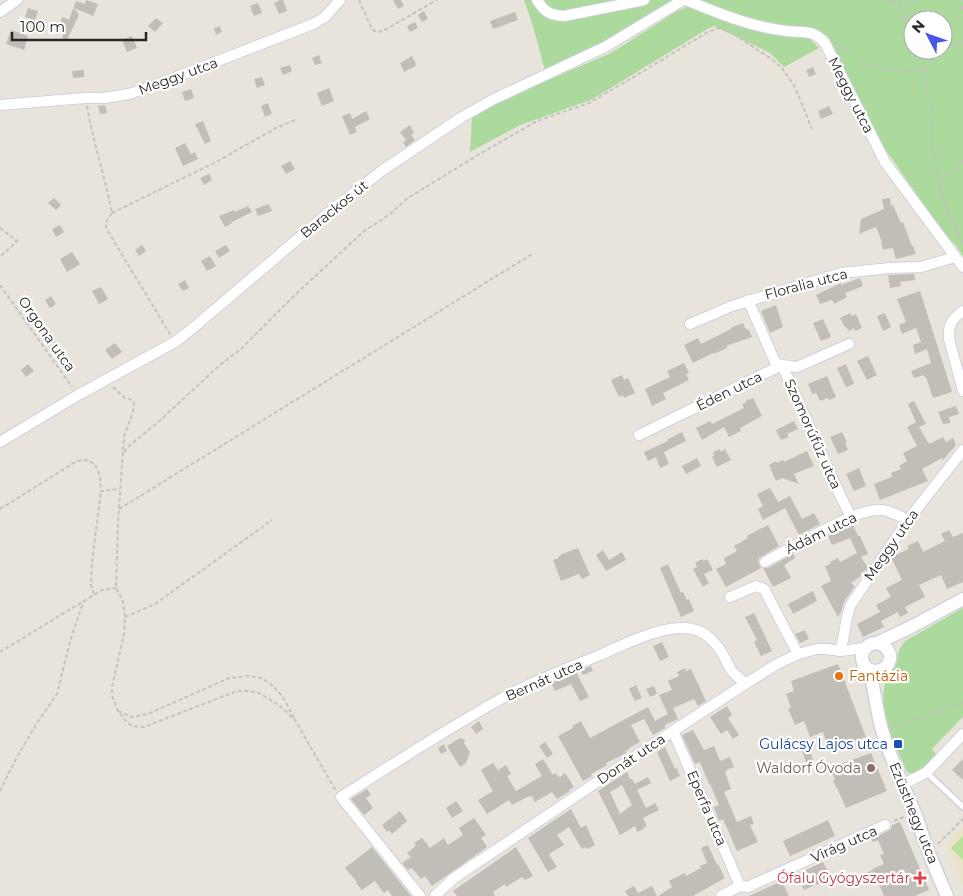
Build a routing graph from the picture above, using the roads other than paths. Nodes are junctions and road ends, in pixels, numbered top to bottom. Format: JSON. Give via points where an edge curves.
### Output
{"nodes":[{"id":1,"x":17,"y":0,"type":"edge"},
{"id":2,"x":340,"y":0,"type":"edge"},
{"id":3,"x":537,"y":0,"type":"edge"},
{"id":4,"x":644,"y":0,"type":"edge"},
{"id":5,"x":684,"y":0,"type":"edge"},
{"id":6,"x":0,"y":12,"type":"edge"},
{"id":7,"x":0,"y":105,"type":"edge"},
{"id":8,"x":956,"y":257,"type":"junction"},
{"id":9,"x":963,"y":266,"type":"edge"},
{"id":10,"x":748,"y":300,"type":"junction"},
{"id":11,"x":963,"y":311,"type":"edge"},
{"id":12,"x":690,"y":324,"type":"dead end"},
{"id":13,"x":849,"y":344,"type":"dead end"},
{"id":14,"x":782,"y":365,"type":"junction"},
{"id":15,"x":963,"y":391,"type":"edge"},
{"id":16,"x":639,"y":435,"type":"dead end"},
{"id":17,"x":0,"y":442,"type":"edge"},
{"id":18,"x":963,"y":450,"type":"edge"},
{"id":19,"x":851,"y":517,"type":"junction"},
{"id":20,"x":908,"y":520,"type":"junction"},
{"id":21,"x":765,"y":562,"type":"dead end"},
{"id":22,"x":730,"y":597,"type":"dead end"},
{"id":23,"x":963,"y":599,"type":"edge"},
{"id":24,"x":911,"y":627,"type":"junction"},
{"id":25,"x":871,"y":646,"type":"junction"},
{"id":26,"x":840,"y":651,"type":"junction"},
{"id":27,"x":798,"y":654,"type":"junction"},
{"id":28,"x":890,"y":655,"type":"junction"},
{"id":29,"x":863,"y":664,"type":"junction"},
{"id":30,"x":882,"y":670,"type":"junction"},
{"id":31,"x":745,"y":684,"type":"junction"},
{"id":32,"x":875,"y":701,"type":"junction"},
{"id":33,"x":673,"y":731,"type":"junction"},
{"id":34,"x":963,"y":734,"type":"edge"},
{"id":35,"x":927,"y":772,"type":"junction"},
{"id":36,"x":902,"y":785,"type":"junction"},
{"id":37,"x":963,"y":807,"type":"edge"},
{"id":38,"x":885,"y":825,"type":"road end"},
{"id":39,"x":740,"y":886,"type":"junction"},
{"id":40,"x":420,"y":896,"type":"edge"},
{"id":41,"x":435,"y":896,"type":"edge"},
{"id":42,"x":721,"y":896,"type":"edge"},
{"id":43,"x":947,"y":896,"type":"edge"}],
"edges":[{"from":1,"to":6,"type":"street"},
{"from":2,"to":7,"type":"street","name":"Meggy utca","via":[[325,17],[313,24],[129,94]]},
{"from":3,"to":4,"type":"street","via":[[550,14],[564,16]]},
{"from":5,"to":8,"type":"street","name":"Meggy utca","via":[[760,26],[816,34],[825,43],[885,162]]},
{"from":5,"to":17,"type":"street","name":"Barackos út","via":[[605,47],[462,117],[391,164],[334,208],[175,342]]},
{"from":8,"to":9,"type":"street","name":"Meggy utca"},
{"from":8,"to":10,"type":"street","name":"Floralia utca","via":[[920,267],[841,273]]},
{"from":10,"to":12,"type":"street","name":"Floralia utca"},
{"from":10,"to":14,"type":"street","name":"Szomorúfűz utca","via":[[776,364]]},
{"from":11,"to":15,"type":"street","via":[[951,322],[948,331]]},
{"from":13,"to":14,"type":"street","name":"Éden utca","via":[[797,367]]},
{"from":14,"to":16,"type":"street","name":"Éden utca"},
{"from":14,"to":19,"type":"street","name":"Szomorúfűz utca"},
{"from":18,"to":20,"type":"street","name":"Meggy utca"},
{"from":19,"to":20,"type":"street","name":"Ádám utca","via":[[883,510]]},
{"from":19,"to":21,"type":"street","name":"Ádám utca"},
{"from":20,"to":26,"type":"street","name":"Meggy utca","via":[[850,606]]},
{"from":22,"to":27,"type":"street","via":[[756,586],[764,588]]},
{"from":23,"to":24,"type":"street"},
{"from":24,"to":25,"type":"street"},
{"from":24,"to":28,"type":"street"},
{"from":25,"to":26,"type":"street","name":"Donát utca"},
{"from":25,"to":28,"type":"street","via":[[885,647]]},
{"from":25,"to":29,"type":"street","via":[[862,652]]},
{"from":26,"to":27,"type":"street","name":"Donát utca","via":[[817,649]]},
{"from":26,"to":29,"type":"street","name":"Donát utca"},
{"from":27,"to":31,"type":"street","name":"Donát utca"},
{"from":28,"to":30,"type":"street"},
{"from":29,"to":30,"type":"street","via":[[872,671]]},
{"from":29,"to":32,"type":"street","name":"Ezüsthegy utca","via":[[871,680]]},
{"from":30,"to":32,"type":"street","name":"Ezüsthegy utca"},
{"from":31,"to":33,"type":"street","name":"Donát utca"},
{"from":31,"to":40,"type":"street","name":"Bernát utca","via":[[732,671],[717,646],[701,632],[676,628],[660,631],[500,699],[340,797]]},
{"from":32,"to":36,"type":"street","name":"Ezüsthegy utca","via":[[882,731]]},
{"from":33,"to":39,"type":"street","name":"Eperfa utca"},
{"from":33,"to":41,"type":"street","name":"Donát utca","via":[[454,878]]},
{"from":34,"to":35,"type":"street"},
{"from":35,"to":36,"type":"street"},
{"from":35,"to":37,"type":"lane"},
{"from":36,"to":43,"type":"street","name":"Ezüsthegy utca"},
{"from":38,"to":39,"type":"street","name":"Virág utca","via":[[754,884]]},
{"from":39,"to":42,"type":"street","name":"Virág utca"}]}
